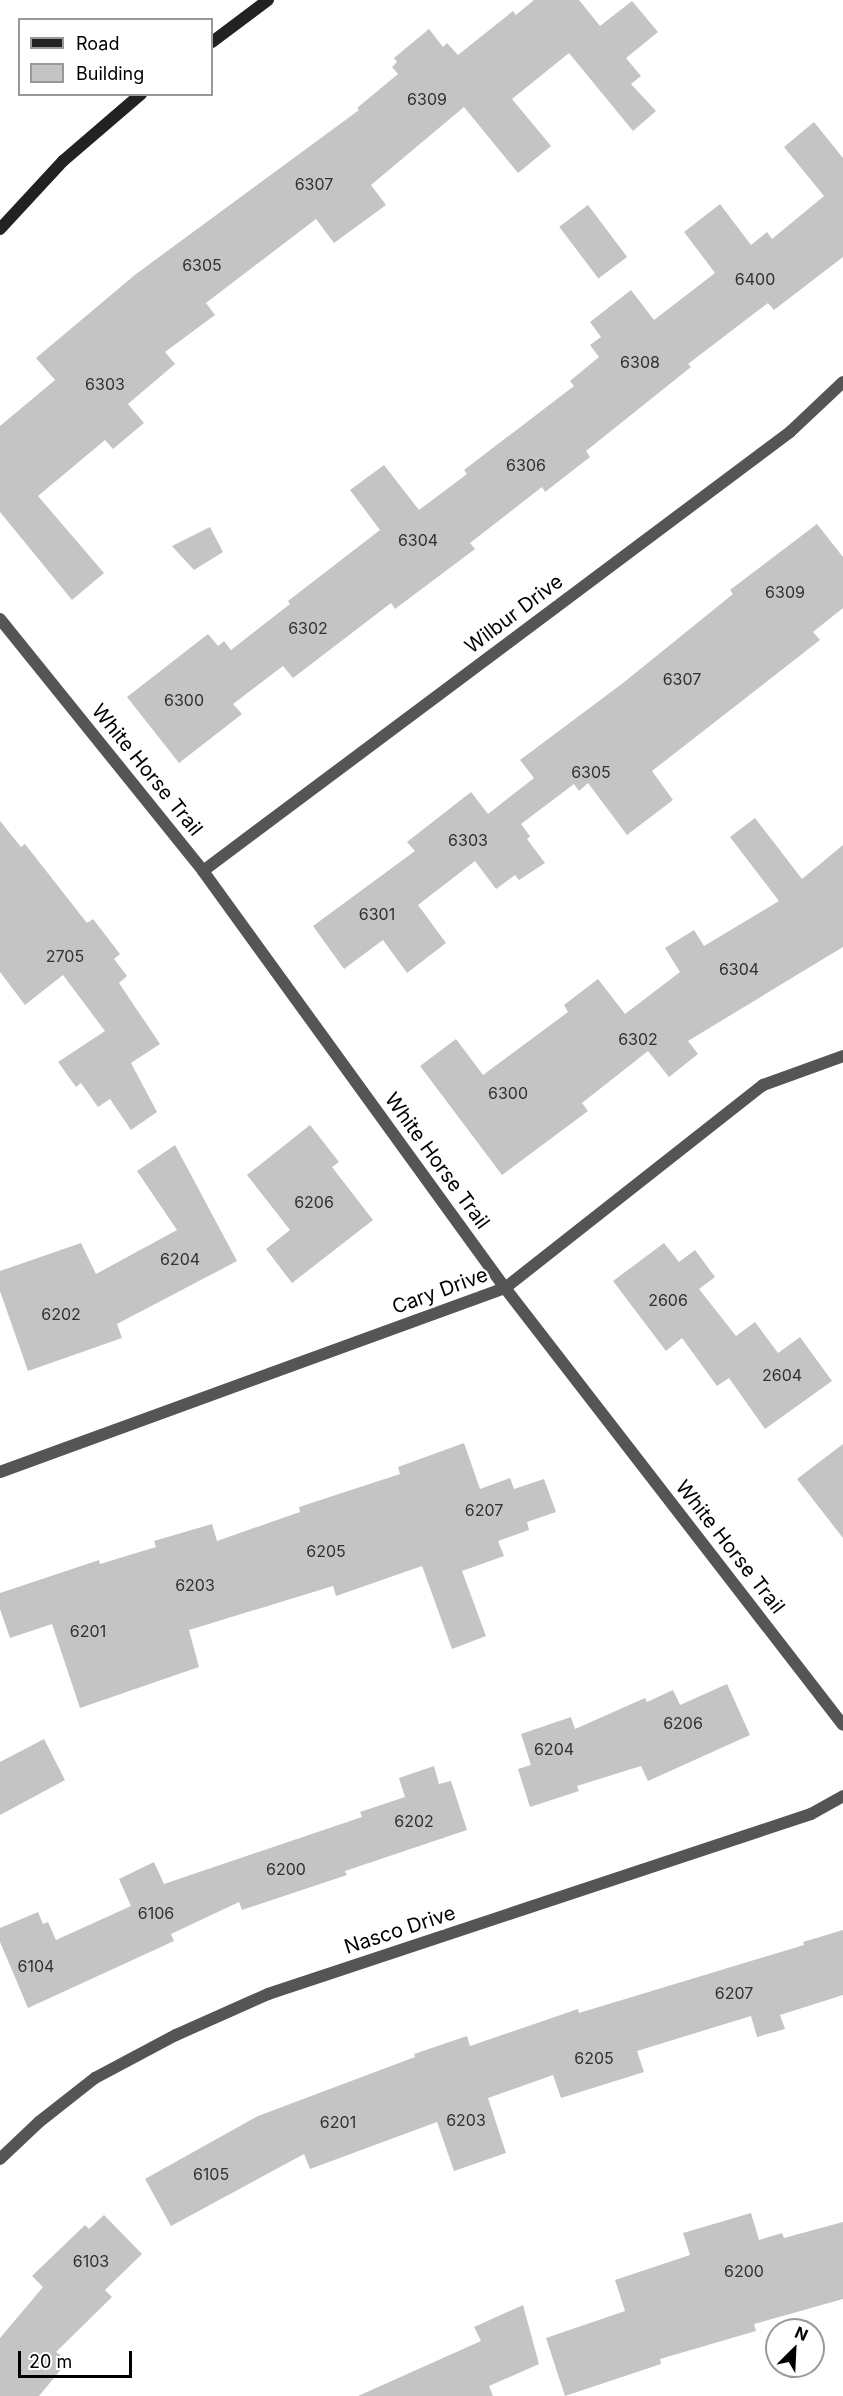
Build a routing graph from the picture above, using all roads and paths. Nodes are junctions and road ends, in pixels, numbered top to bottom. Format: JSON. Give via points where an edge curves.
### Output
{"nodes":[{"id":1,"x":268,"y":0,"type":"edge"},
{"id":2,"x":213,"y":41,"type":"edge"},
{"id":3,"x":139,"y":96,"type":"edge"},
{"id":4,"x":0,"y":229,"type":"edge"},
{"id":5,"x":843,"y":382,"type":"edge"},
{"id":6,"x":0,"y":619,"type":"edge"},
{"id":7,"x":204,"y":871,"type":"junction"},
{"id":8,"x":843,"y":1056,"type":"edge"},
{"id":9,"x":505,"y":1288,"type":"junction"},
{"id":10,"x":0,"y":1472,"type":"edge"},
{"id":11,"x":843,"y":1725,"type":"edge"},
{"id":12,"x":843,"y":1796,"type":"edge"},
{"id":13,"x":0,"y":2158,"type":"edge"}],
"edges":[{"from":1,"to":2,"type":"street"},
{"from":3,"to":4,"type":"street","via":[[63,161]]},
{"from":5,"to":7,"type":"street","name":"Wilbur Drive","via":[[790,432]]},
{"from":6,"to":7,"type":"street","name":"White Horse Trail"},
{"from":7,"to":9,"type":"street","name":"White Horse Trail"},
{"from":8,"to":9,"type":"street","name":"Cary Drive","via":[[764,1085]]},
{"from":9,"to":10,"type":"street","name":"Cary Drive"},
{"from":9,"to":11,"type":"street","name":"White Horse Trail"},
{"from":12,"to":13,"type":"street","name":"Nasco Drive","via":[[811,1814],[268,1994],[176,2035],[94,2078]]}]}
